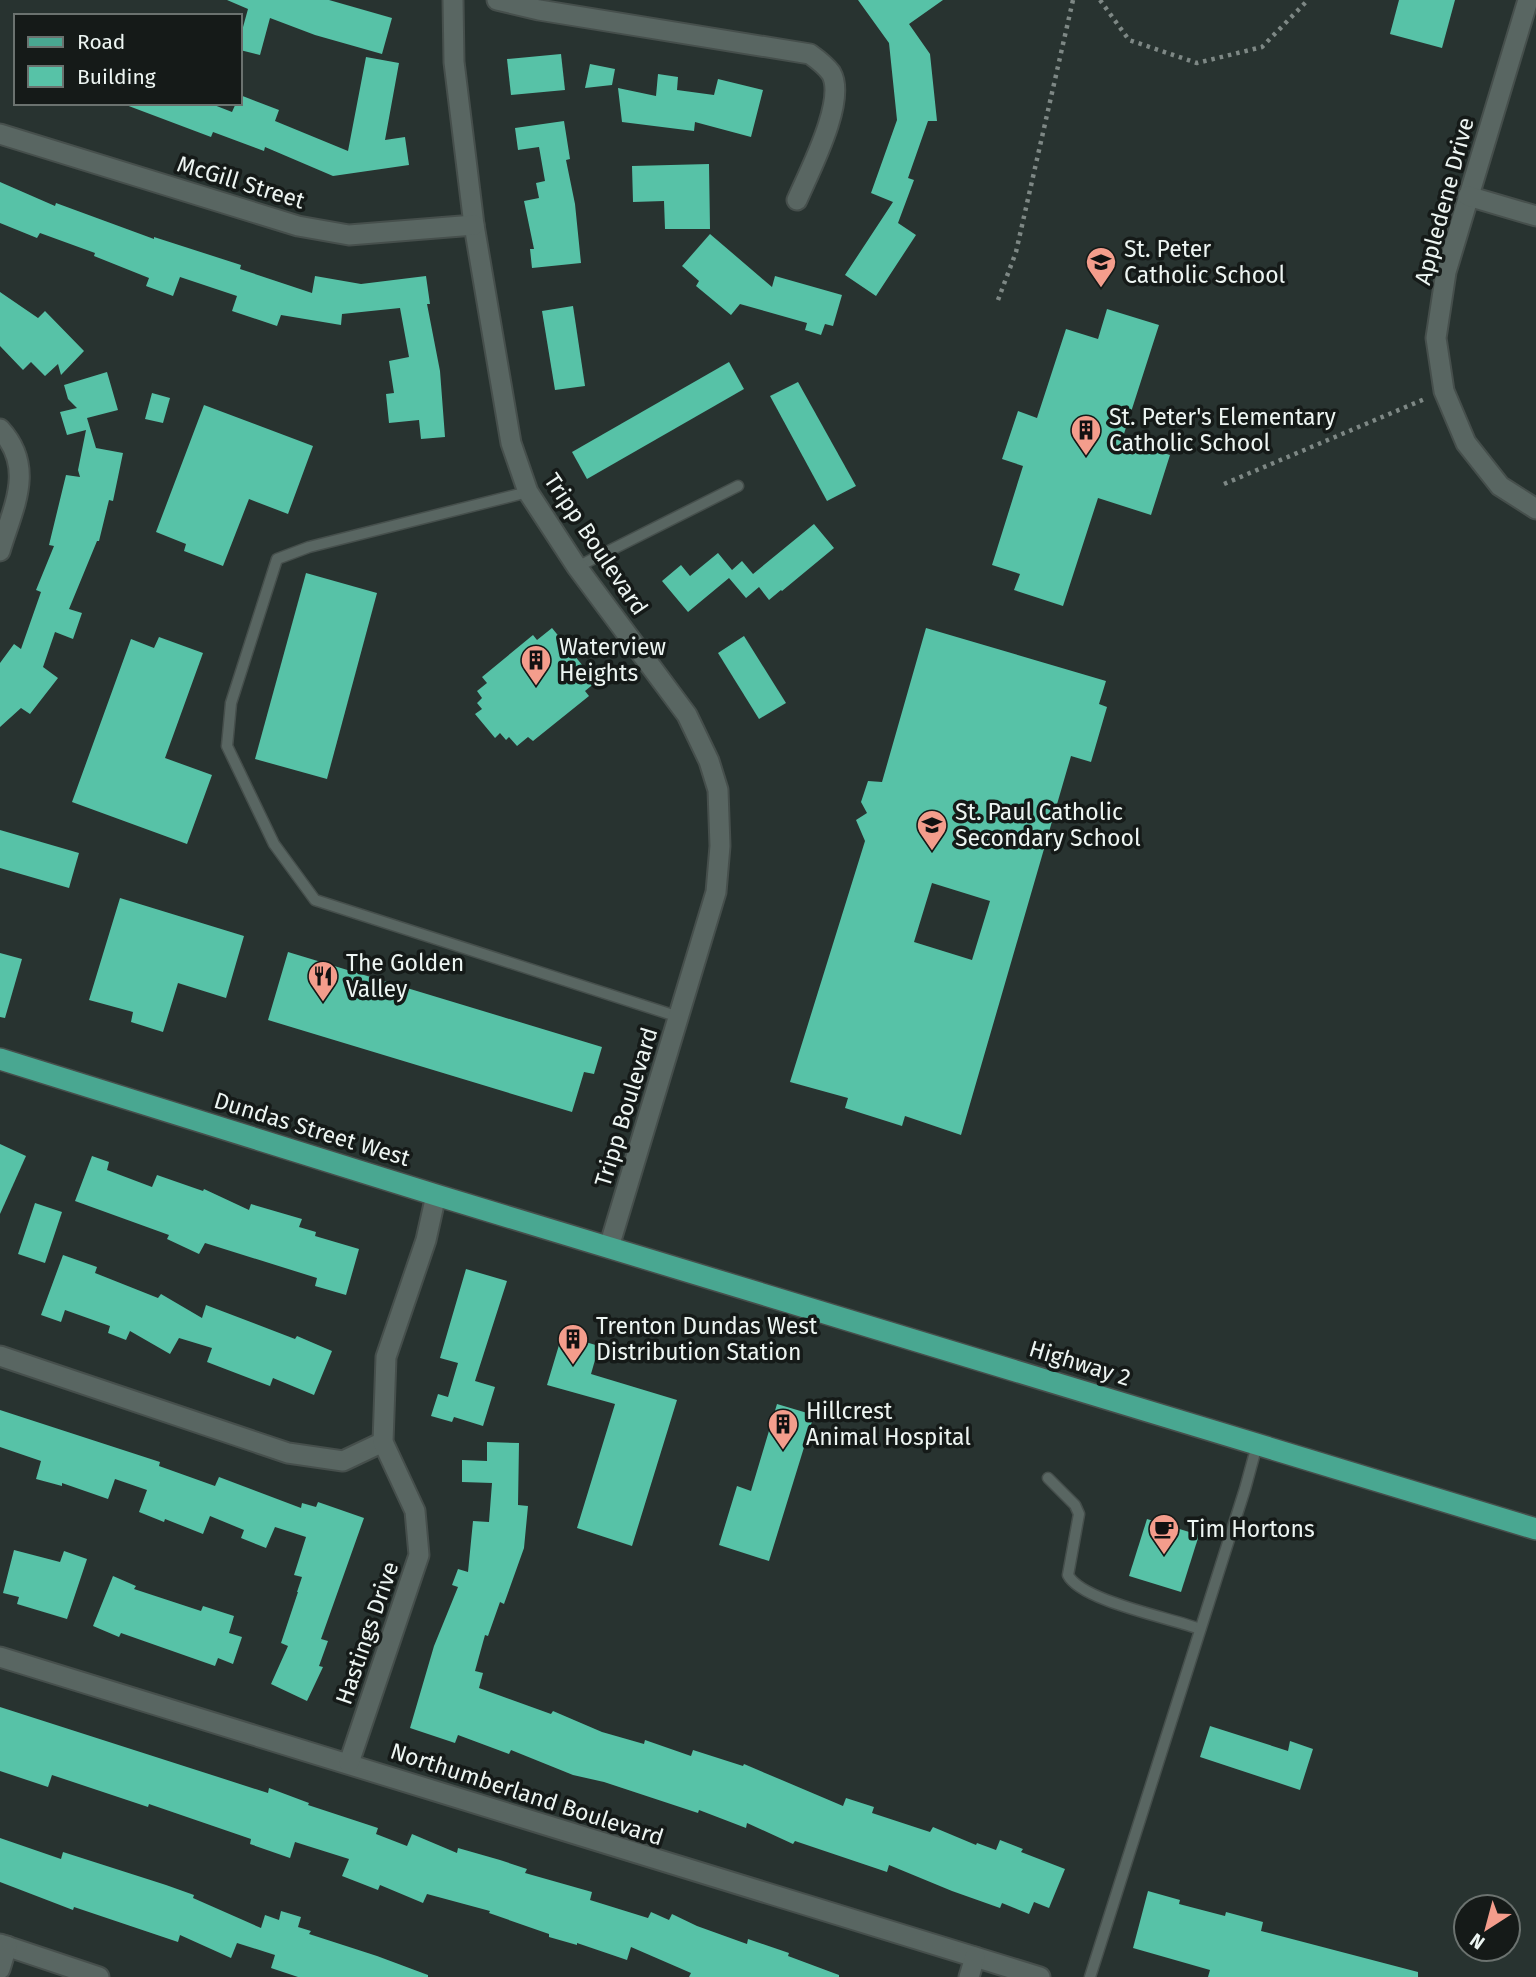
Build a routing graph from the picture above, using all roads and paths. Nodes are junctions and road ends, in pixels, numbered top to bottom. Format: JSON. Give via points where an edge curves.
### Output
{"nodes":[{"id":1,"x":453,"y":0,"type":"edge"},
{"id":2,"x":497,"y":0,"type":"edge"},
{"id":3,"x":1073,"y":0,"type":"edge"},
{"id":4,"x":1100,"y":0,"type":"edge"},
{"id":5,"x":1308,"y":0,"type":"edge"},
{"id":6,"x":1528,"y":0,"type":"edge"},
{"id":7,"x":0,"y":134,"type":"edge"},
{"id":8,"x":1468,"y":196,"type":"junction"},
{"id":9,"x":797,"y":200,"type":"dead end"},
{"id":10,"x":1536,"y":216,"type":"edge"},
{"id":11,"x":474,"y":225,"type":"junction"},
{"id":12,"x":998,"y":300,"type":"dead end"},
{"id":13,"x":1444,"y":391,"type":"junction"},
{"id":14,"x":0,"y":429,"type":"edge"},
{"id":15,"x":1224,"y":484,"type":"dead end"},
{"id":16,"x":738,"y":486,"type":"dead end"},
{"id":17,"x":527,"y":492,"type":"junction"},
{"id":18,"x":1536,"y":509,"type":"edge"},
{"id":19,"x":0,"y":551,"type":"edge"},
{"id":20,"x":577,"y":566,"type":"junction"},
{"id":21,"x":680,"y":1017,"type":"junction"},
{"id":22,"x":0,"y":1059,"type":"edge"},
{"id":23,"x":436,"y":1195,"type":"junction"},
{"id":24,"x":609,"y":1247,"type":"junction"},
{"id":25,"x":0,"y":1356,"type":"edge"},
{"id":26,"x":383,"y":1442,"type":"junction"},
{"id":27,"x":1257,"y":1445,"type":"junction"},
{"id":28,"x":1048,"y":1478,"type":"dead end"},
{"id":29,"x":1536,"y":1529,"type":"edge"},
{"id":30,"x":1200,"y":1629,"type":"junction"},
{"id":31,"x":0,"y":1657,"type":"edge"},
{"id":32,"x":348,"y":1763,"type":"junction"},
{"id":33,"x":3,"y":1945,"type":"edge"},
{"id":34,"x":975,"y":1957,"type":"junction"},
{"id":35,"x":0,"y":1969,"type":"edge"},
{"id":36,"x":99,"y":1977,"type":"edge"},
{"id":37,"x":969,"y":1977,"type":"edge"},
{"id":38,"x":1040,"y":1977,"type":"edge"},
{"id":39,"x":1090,"y":1977,"type":"edge"}],
"edges":[{"from":1,"to":11,"type":"street","name":"Tripp Boulevard","via":[[454,62]]},
{"from":2,"to":9,"type":"street","via":[[810,54],[830,71],[836,87],[830,118]]},
{"from":3,"to":12,"type":"path","via":[[1016,252]]},
{"from":4,"to":5,"type":"path","via":[[1129,40],[1197,64],[1262,47]]},
{"from":6,"to":8,"type":"street","name":"Appledene Drive"},
{"from":7,"to":11,"type":"street","name":"McGill Street","via":[[298,226],[349,235]]},
{"from":8,"to":10,"type":"street"},
{"from":8,"to":13,"type":"street","name":"Appledene Drive","via":[[1446,272],[1436,338]]},
{"from":11,"to":17,"type":"street","name":"Tripp Boulevard","via":[[511,443]]},
{"from":13,"to":15,"type":"path"},
{"from":13,"to":18,"type":"street","name":"Appledene Drive","via":[[1466,443],[1500,486]]},
{"from":14,"to":19,"type":"street","via":[[13,443],[20,466],[18,492]]},
{"from":16,"to":20,"type":"lane"},
{"from":17,"to":20,"type":"street","name":"Tripp Boulevard"},
{"from":17,"to":21,"type":"lane","via":[[277,559],[231,703],[227,746],[274,844],[315,900]]},
{"from":20,"to":21,"type":"street","name":"Tripp Boulevard","via":[[687,715],[719,790],[716,892]]},
{"from":21,"to":24,"type":"street","name":"Tripp Boulevard"},
{"from":22,"to":23,"type":"main road","name":"Dundas Street West"},
{"from":23,"to":24,"type":"main road","name":"Dundas Street West"},
{"from":23,"to":26,"type":"street","name":"Hastings Drive","via":[[426,1240],[386,1357]]},
{"from":24,"to":27,"type":"main road","name":"Highway 2"},
{"from":25,"to":26,"type":"street","via":[[288,1453],[343,1461]]},
{"from":26,"to":32,"type":"street","name":"Hastings Drive","via":[[415,1511],[419,1555]]},
{"from":27,"to":29,"type":"main road","name":"Highway 2"},
{"from":27,"to":30,"type":"lane"},
{"from":28,"to":30,"type":"lane","via":[[1079,1514],[1068,1575],[1072,1582],[1101,1598]]},
{"from":30,"to":39,"type":"lane"},
{"from":31,"to":32,"type":"street","name":"Northumberland Boulevard"},
{"from":32,"to":34,"type":"street","name":"Northumberland Boulevard"},
{"from":33,"to":35,"type":"street"},
{"from":33,"to":36,"type":"street"},
{"from":34,"to":37,"type":"street"},
{"from":34,"to":38,"type":"street","name":"Northumberland Boulevard"}]}
